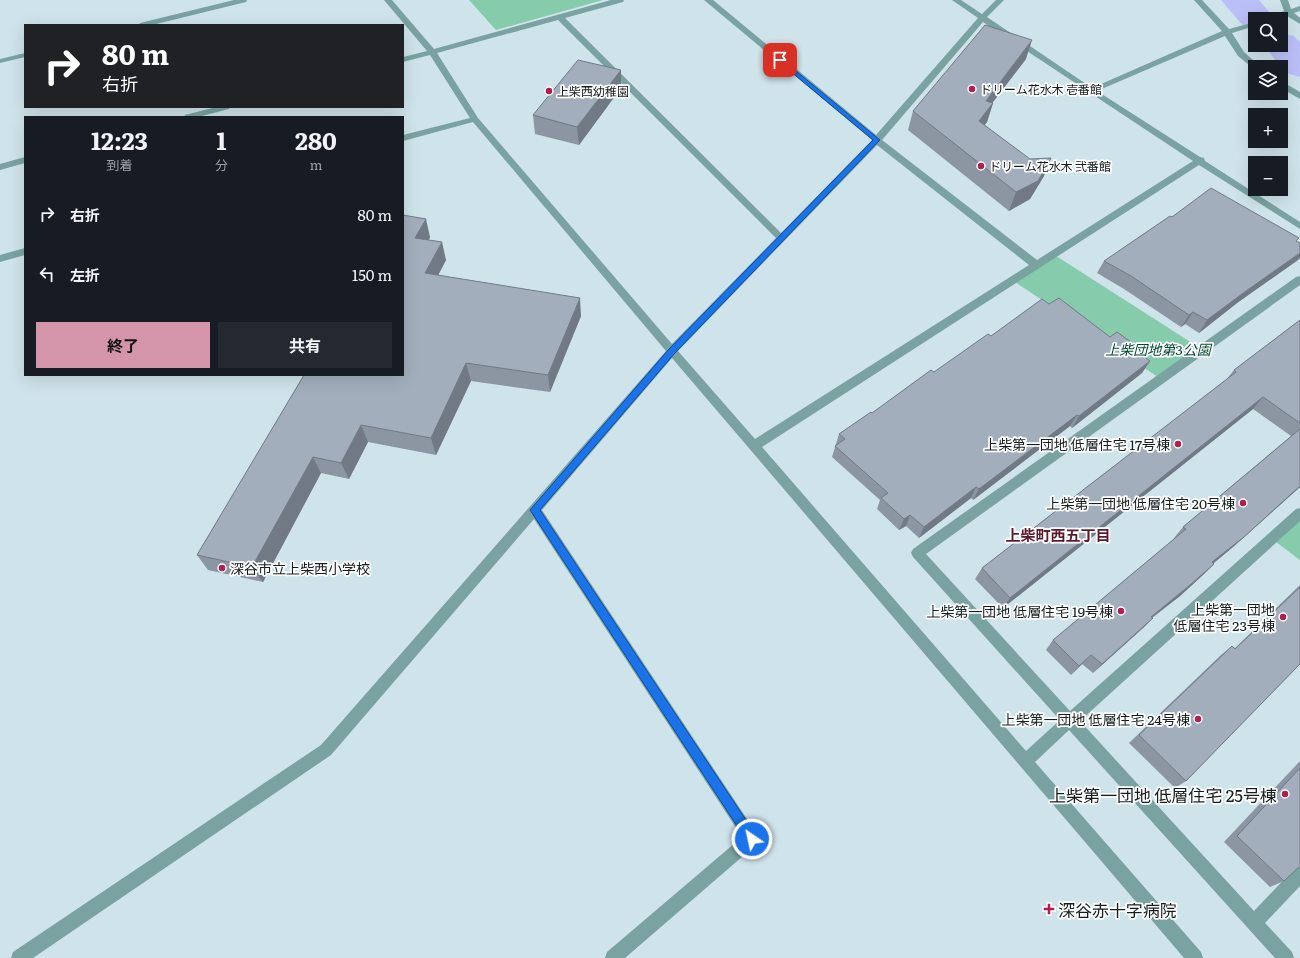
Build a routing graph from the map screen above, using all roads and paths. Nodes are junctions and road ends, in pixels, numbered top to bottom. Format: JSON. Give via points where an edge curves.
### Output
{"nodes":[{"id":1,"x":243,"y":0,"type":"edge"},
{"id":2,"x":388,"y":0,"type":"edge"},
{"id":3,"x":620,"y":0,"type":"edge"},
{"id":4,"x":708,"y":0,"type":"edge"},
{"id":5,"x":956,"y":0,"type":"edge"},
{"id":6,"x":1000,"y":0,"type":"edge"},
{"id":7,"x":1198,"y":0,"type":"edge"},
{"id":8,"x":1284,"y":0,"type":"edge"},
{"id":9,"x":1300,"y":8,"type":"edge"},
{"id":10,"x":1289,"y":13,"type":"junction"},
{"id":11,"x":560,"y":17,"type":"junction"},
{"id":12,"x":982,"y":18,"type":"junction"},
{"id":13,"x":1300,"y":22,"type":"edge"},
{"id":14,"x":147,"y":24,"type":"edge"},
{"id":15,"x":1248,"y":26,"type":"edge"},
{"id":16,"x":1227,"y":32,"type":"junction"},
{"id":17,"x":432,"y":52,"type":"junction"},
{"id":18,"x":24,"y":55,"type":"edge"},
{"id":19,"x":404,"y":60,"type":"edge"},
{"id":20,"x":1248,"y":60,"type":"edge"},
{"id":21,"x":0,"y":61,"type":"edge"},
{"id":22,"x":1288,"y":88,"type":"edge"},
{"id":23,"x":1091,"y":91,"type":"junction"},
{"id":24,"x":1300,"y":96,"type":"edge"},
{"id":25,"x":222,"y":108,"type":"edge"},
{"id":26,"x":192,"y":116,"type":"edge"},
{"id":27,"x":475,"y":119,"type":"junction"},
{"id":28,"x":404,"y":138,"type":"edge"},
{"id":29,"x":877,"y":140,"type":"junction"},
{"id":30,"x":24,"y":160,"type":"edge"},
{"id":31,"x":1201,"y":160,"type":"junction"},
{"id":32,"x":0,"y":167,"type":"edge"},
{"id":33,"x":1300,"y":226,"type":"edge"},
{"id":34,"x":782,"y":238,"type":"junction"},
{"id":35,"x":24,"y":251,"type":"edge"},
{"id":36,"x":0,"y":259,"type":"edge"},
{"id":37,"x":1036,"y":266,"type":"junction"},
{"id":38,"x":1300,"y":280,"type":"edge"},
{"id":39,"x":672,"y":351,"type":"junction"},
{"id":40,"x":754,"y":446,"type":"junction"},
{"id":41,"x":535,"y":510,"type":"junction"},
{"id":42,"x":1300,"y":513,"type":"edge"},
{"id":43,"x":1070,"y":720,"type":"junction"},
{"id":44,"x":1025,"y":761,"type":"junction"},
{"id":45,"x":1300,"y":875,"type":"edge"},
{"id":46,"x":1254,"y":923,"type":"junction"},
{"id":47,"x":19,"y":958,"type":"edge"},
{"id":48,"x":613,"y":958,"type":"edge"},
{"id":49,"x":1195,"y":958,"type":"edge"},
{"id":50,"x":1286,"y":958,"type":"edge"}],
"edges":[{"from":1,"to":14,"type":"street"},
{"from":2,"to":17,"type":"street"},
{"from":3,"to":11,"type":"street"},
{"from":4,"to":29,"type":"street"},
{"from":5,"to":12,"type":"street"},
{"from":6,"to":12,"type":"street"},
{"from":7,"to":16,"type":"street"},
{"from":8,"to":10,"type":"street"},
{"from":9,"to":10,"type":"street"},
{"from":10,"to":13,"type":"street"},
{"from":11,"to":17,"type":"street"},
{"from":11,"to":34,"type":"street"},
{"from":12,"to":23,"type":"street"},
{"from":12,"to":29,"type":"street"},
{"from":15,"to":16,"type":"street"},
{"from":16,"to":20,"type":"street","via":[[1241,54]]},
{"from":16,"to":23,"type":"street"},
{"from":17,"to":19,"type":"street"},
{"from":17,"to":27,"type":"street"},
{"from":18,"to":21,"type":"street"},
{"from":22,"to":24,"type":"street"},
{"from":23,"to":31,"type":"street"},
{"from":25,"to":26,"type":"street"},
{"from":27,"to":28,"type":"street"},
{"from":27,"to":39,"type":"street"},
{"from":29,"to":34,"type":"street"},
{"from":29,"to":37,"type":"street"},
{"from":30,"to":32,"type":"street"},
{"from":31,"to":33,"type":"street"},
{"from":31,"to":37,"type":"street"},
{"from":34,"to":39,"type":"street"},
{"from":35,"to":36,"type":"street"},
{"from":37,"to":40,"type":"street"},
{"from":38,"to":43,"type":"street","via":[[918,553]]},
{"from":39,"to":40,"type":"street"},
{"from":39,"to":41,"type":"street"},
{"from":40,"to":44,"type":"street"},
{"from":41,"to":47,"type":"street","via":[[326,750]]},
{"from":41,"to":48,"type":"street","via":[[752,839]]},
{"from":42,"to":43,"type":"street"},
{"from":43,"to":44,"type":"street"},
{"from":43,"to":46,"type":"street"},
{"from":44,"to":49,"type":"street"},
{"from":45,"to":46,"type":"street"},
{"from":46,"to":50,"type":"street"}]}
